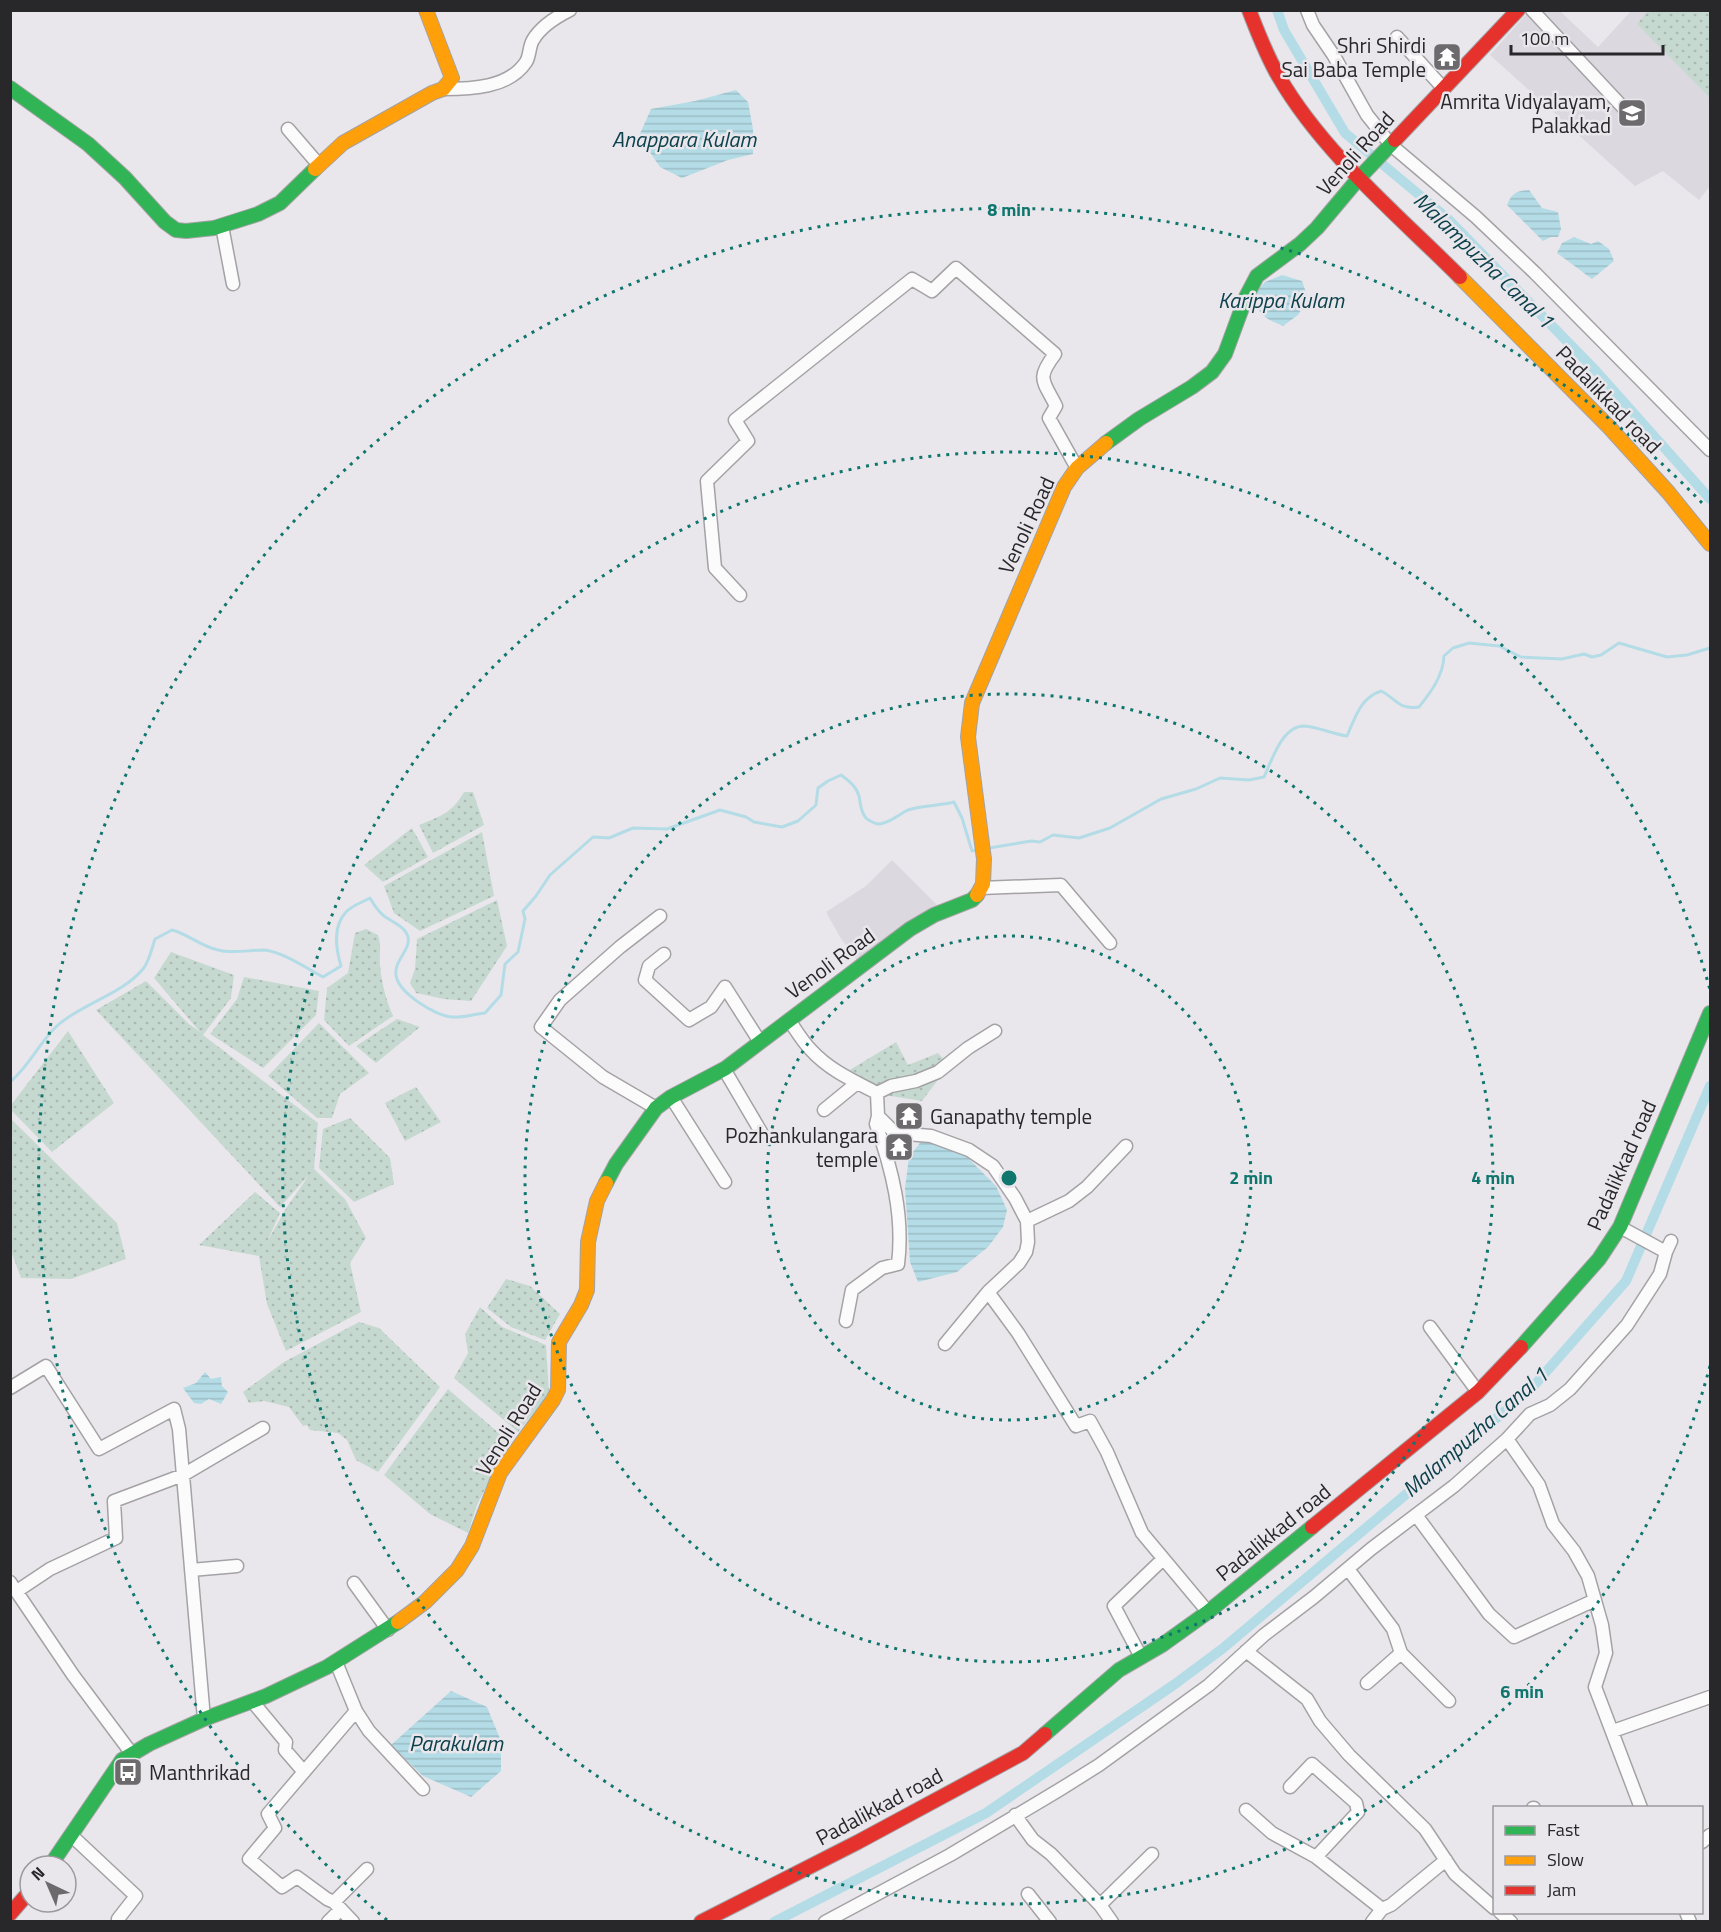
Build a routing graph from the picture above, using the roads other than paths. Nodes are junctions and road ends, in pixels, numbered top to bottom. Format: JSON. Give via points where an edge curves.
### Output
{"nodes":[{"id":1,"x":570,"y":10,"type":"edge"},
{"id":2,"x":1249,"y":10,"type":"edge"},
{"id":3,"x":1307,"y":10,"type":"edge"},
{"id":4,"x":1518,"y":10,"type":"edge"},
{"id":5,"x":1532,"y":10,"type":"edge"},
{"id":6,"x":429,"y":12,"type":"edge"},
{"id":7,"x":1397,"y":37,"type":"dead end"},
{"id":8,"x":10,"y":88,"type":"edge"},
{"id":9,"x":443,"y":89,"type":"junction"},
{"id":10,"x":1444,"y":89,"type":"junction"},
{"id":11,"x":1631,"y":116,"type":"dead end"},
{"id":12,"x":288,"y":129,"type":"dead end"},
{"id":13,"x":1390,"y":145,"type":"junction"},
{"id":14,"x":319,"y":165,"type":"junction"},
{"id":15,"x":1361,"y":175,"type":"junction"},
{"id":16,"x":222,"y":226,"type":"junction"},
{"id":17,"x":233,"y":284,"type":"dead end"},
{"id":18,"x":1710,"y":450,"type":"edge"},
{"id":19,"x":1077,"y":468,"type":"junction"},
{"id":20,"x":1710,"y":544,"type":"edge"},
{"id":21,"x":740,"y":595,"type":"dead end"},
{"id":22,"x":981,"y":888,"type":"junction"},
{"id":23,"x":660,"y":916,"type":"dead end"},
{"id":24,"x":1110,"y":943,"type":"dead end"},
{"id":25,"x":664,"y":954,"type":"dead end"},
{"id":26,"x":1710,"y":1013,"type":"edge"},
{"id":27,"x":789,"y":1020,"type":"junction"},
{"id":28,"x":995,"y":1031,"type":"dead end"},
{"id":29,"x":760,"y":1041,"type":"junction"},
{"id":30,"x":724,"y":1069,"type":"junction"},
{"id":31,"x":857,"y":1083,"type":"junction"},
{"id":32,"x":877,"y":1093,"type":"junction"},
{"id":33,"x":670,"y":1097,"type":"junction"},
{"id":34,"x":656,"y":1108,"type":"junction"},
{"id":35,"x":824,"y":1110,"type":"dead end"},
{"id":36,"x":878,"y":1116,"type":"junction"},
{"id":37,"x":761,"y":1132,"type":"dead end"},
{"id":38,"x":895,"y":1133,"type":"junction"},
{"id":39,"x":882,"y":1140,"type":"junction"},
{"id":40,"x":1126,"y":1146,"type":"dead end"},
{"id":41,"x":725,"y":1182,"type":"dead end"},
{"id":42,"x":1027,"y":1221,"type":"junction"},
{"id":43,"x":1620,"y":1227,"type":"junction"},
{"id":44,"x":988,"y":1292,"type":"junction"},
{"id":45,"x":846,"y":1321,"type":"dead end"},
{"id":46,"x":1430,"y":1327,"type":"dead end"},
{"id":47,"x":945,"y":1344,"type":"dead end"},
{"id":48,"x":10,"y":1388,"type":"edge"},
{"id":49,"x":1478,"y":1392,"type":"junction"},
{"id":50,"x":262,"y":1428,"type":"dead end"},
{"id":51,"x":1507,"y":1439,"type":"junction"},
{"id":52,"x":183,"y":1475,"type":"junction"},
{"id":53,"x":1416,"y":1515,"type":"junction"},
{"id":54,"x":1167,"y":1564,"type":"junction"},
{"id":55,"x":237,"y":1566,"type":"dead end"},
{"id":56,"x":1348,"y":1569,"type":"junction"},
{"id":57,"x":191,"y":1570,"type":"junction"},
{"id":58,"x":354,"y":1583,"type":"dead end"},
{"id":59,"x":14,"y":1586,"type":"edge"},
{"id":60,"x":1595,"y":1600,"type":"junction"},
{"id":61,"x":1208,"y":1612,"type":"junction"},
{"id":62,"x":388,"y":1630,"type":"junction"},
{"id":63,"x":1246,"y":1651,"type":"junction"},
{"id":64,"x":1401,"y":1653,"type":"junction"},
{"id":65,"x":1141,"y":1657,"type":"junction"},
{"id":66,"x":336,"y":1662,"type":"junction"},
{"id":67,"x":1367,"y":1683,"type":"dead end"},
{"id":68,"x":1710,"y":1697,"type":"edge"},
{"id":69,"x":252,"y":1701,"type":"junction"},
{"id":70,"x":1449,"y":1701,"type":"dead end"},
{"id":71,"x":356,"y":1711,"type":"junction"},
{"id":72,"x":204,"y":1719,"type":"junction"},
{"id":73,"x":1612,"y":1731,"type":"junction"},
{"id":74,"x":132,"y":1754,"type":"junction"},
{"id":75,"x":303,"y":1772,"type":"junction"},
{"id":76,"x":1290,"y":1787,"type":"dead end"},
{"id":77,"x":423,"y":1789,"type":"dead end"},
{"id":78,"x":1640,"y":1806,"type":"edge"},
{"id":79,"x":1246,"y":1810,"type":"dead end"},
{"id":80,"x":1015,"y":1815,"type":"junction"},
{"id":81,"x":72,"y":1836,"type":"junction"},
{"id":82,"x":59,"y":1854,"type":"edge"},
{"id":83,"x":1152,"y":1854,"type":"dead end"},
{"id":84,"x":1316,"y":1857,"type":"junction"},
{"id":85,"x":1446,"y":1860,"type":"junction"},
{"id":86,"x":367,"y":1869,"type":"dead end"},
{"id":87,"x":1028,"y":1894,"type":"dead end"},
{"id":88,"x":338,"y":1905,"type":"junction"},
{"id":89,"x":1100,"y":1905,"type":"junction"},
{"id":90,"x":1493,"y":1907,"type":"edge"},
{"id":91,"x":1382,"y":1909,"type":"junction"},
{"id":92,"x":118,"y":1921,"type":"edge"},
{"id":93,"x":328,"y":1922,"type":"edge"},
{"id":94,"x":353,"y":1922,"type":"edge"},
{"id":95,"x":701,"y":1922,"type":"edge"},
{"id":96,"x":825,"y":1922,"type":"edge"},
{"id":97,"x":1050,"y":1922,"type":"edge"},
{"id":98,"x":1112,"y":1922,"type":"edge"},
{"id":99,"x":1372,"y":1922,"type":"edge"}],
"edges":[{"from":1,"to":9,"type":"street","via":[[555,17],[533,39],[527,61],[515,73],[473,89]]},
{"from":2,"to":15,"type":"street","name":"Padalikkad road","via":[[1257,37],[1280,81],[1321,136]]},
{"from":3,"to":13,"type":"street","via":[[1367,115]]},
{"from":4,"to":10,"type":"street","name":"Venoli Road"},
{"from":5,"to":11,"type":"street"},
{"from":6,"to":9,"type":"street","via":[[452,78]]},
{"from":7,"to":10,"type":"street"},
{"from":8,"to":16,"type":"street","via":[[96,150],[166,226],[188,231]]},
{"from":9,"to":14,"type":"street","via":[[343,142]]},
{"from":10,"to":13,"type":"street","name":"Venoli Road"},
{"from":12,"to":14,"type":"street"},
{"from":13,"to":15,"type":"street","name":"Venoli Road"},
{"from":13,"to":18,"type":"street","via":[[1535,273]]},
{"from":14,"to":16,"type":"street","via":[[280,203]]},
{"from":15,"to":19,"type":"street","name":"Venoli Road","via":[[1317,228],[1257,276],[1225,354],[1212,372],[1139,419]]},
{"from":15,"to":20,"type":"street","name":"Padalikkad road","via":[[1606,424]]},
{"from":16,"to":17,"type":"street"},
{"from":19,"to":21,"type":"street","via":[[1049,418],[1056,406],[1043,380],[1044,369],[1055,354],[956,268],[933,291],[912,279],[735,420],[748,441],[707,481],[716,568]]},
{"from":19,"to":22,"type":"street","name":"Venoli Road","via":[[1064,487],[972,703],[968,737],[984,859]]},
{"from":22,"to":24,"type":"street","via":[[1061,885]]},
{"from":22,"to":27,"type":"street","name":"Venoli Road","via":[[972,900],[910,929]]},
{"from":23,"to":34,"type":"street","via":[[560,1000],[541,1028],[603,1077]]},
{"from":25,"to":29,"type":"street","via":[[649,966],[645,980],[689,1020],[711,1007],[725,987]]},
{"from":26,"to":43,"type":"street","name":"Padalikkad road"},
{"from":27,"to":29,"type":"street","name":"Venoli Road"},
{"from":27,"to":31,"type":"street","via":[[810,1050]]},
{"from":28,"to":32,"type":"street","via":[[938,1072]]},
{"from":29,"to":30,"type":"street","name":"Venoli Road"},
{"from":30,"to":33,"type":"street","name":"Venoli Road"},
{"from":30,"to":37,"type":"street"},
{"from":31,"to":32,"type":"street"},
{"from":31,"to":35,"type":"street"},
{"from":32,"to":36,"type":"street"},
{"from":33,"to":34,"type":"street","name":"Venoli Road"},
{"from":33,"to":41,"type":"street"},
{"from":34,"to":62,"type":"street","name":"Venoli Road","via":[[616,1164],[597,1201],[588,1242],[587,1290],[559,1342],[558,1390],[553,1400],[500,1473],[472,1546],[457,1570],[425,1602]]},
{"from":36,"to":38,"type":"street"},
{"from":36,"to":39,"type":"street","via":[[876,1124]]},
{"from":38,"to":39,"type":"street"},
{"from":38,"to":42,"type":"street","via":[[932,1136],[969,1150],[993,1166]]},
{"from":39,"to":45,"type":"street","via":[[895,1187],[900,1245],[897,1264],[882,1268],[852,1290]]},
{"from":40,"to":42,"type":"street","via":[[1069,1201]]},
{"from":42,"to":44,"type":"street","via":[[1026,1252]]},
{"from":43,"to":49,"type":"street","name":"Padalikkad road","via":[[1599,1259]]},
{"from":43,"to":51,"type":"street","via":[[1669,1246],[1660,1274],[1627,1325],[1570,1389],[1530,1414]]},
{"from":44,"to":47,"type":"street"},
{"from":44,"to":54,"type":"street","via":[[1076,1426],[1090,1421],[1142,1533]]},
{"from":46,"to":49,"type":"street"},
{"from":48,"to":52,"type":"street","via":[[46,1366],[99,1449],[174,1409]]},
{"from":49,"to":61,"type":"street","name":"Padalikkad road"},
{"from":50,"to":52,"type":"street"},
{"from":51,"to":53,"type":"street"},
{"from":51,"to":60,"type":"street","via":[[1539,1485],[1554,1524],[1588,1576]]},
{"from":52,"to":57,"type":"street"},
{"from":52,"to":59,"type":"street","via":[[114,1501],[116,1538]]},
{"from":53,"to":56,"type":"street"},
{"from":53,"to":60,"type":"street","via":[[1489,1614],[1514,1637]]},
{"from":54,"to":61,"type":"street"},
{"from":54,"to":65,"type":"street","via":[[1114,1606]]},
{"from":55,"to":57,"type":"street"},
{"from":56,"to":63,"type":"street"},
{"from":56,"to":64,"type":"street","via":[[1393,1629]]},
{"from":57,"to":72,"type":"street"},
{"from":58,"to":62,"type":"street"},
{"from":59,"to":74,"type":"street"},
{"from":60,"to":73,"type":"street","via":[[1606,1653],[1595,1687]]},
{"from":61,"to":65,"type":"street","name":"Padalikkad road"},
{"from":62,"to":66,"type":"street","name":"Venoli Road"},
{"from":63,"to":80,"type":"street","via":[[1209,1685],[1100,1765]]},
{"from":63,"to":85,"type":"street","via":[[1306,1699],[1349,1755],[1425,1829]]},
{"from":64,"to":67,"type":"street"},
{"from":64,"to":70,"type":"street"},
{"from":65,"to":95,"type":"street","name":"Padalikkad road","via":[[1119,1670],[1023,1753]]},
{"from":66,"to":69,"type":"street","name":"Venoli Road"},
{"from":66,"to":71,"type":"street"},
{"from":68,"to":73,"type":"street"},
{"from":69,"to":72,"type":"street","name":"Venoli Road"},
{"from":69,"to":75,"type":"street","via":[[286,1742],[285,1750]]},
{"from":71,"to":75,"type":"street"},
{"from":71,"to":77,"type":"street","via":[[369,1731]]},
{"from":72,"to":74,"type":"street","name":"Venoli Road"},
{"from":73,"to":78,"type":"street"},
{"from":74,"to":81,"type":"street","name":"Venoli Road","via":[[122,1760]]},
{"from":75,"to":88,"type":"street","via":[[267,1814],[275,1828],[249,1859],[282,1887],[297,1877]]},
{"from":76,"to":84,"type":"street","via":[[1312,1764],[1356,1803],[1358,1812]]},
{"from":79,"to":84,"type":"street","via":[[1272,1833]]},
{"from":80,"to":89,"type":"street","via":[[1033,1840]]},
{"from":80,"to":96,"type":"street"},
{"from":81,"to":82,"type":"street","name":"Venoli Road"},
{"from":81,"to":92,"type":"street","via":[[136,1896]]},
{"from":83,"to":89,"type":"street"},
{"from":84,"to":91,"type":"street"},
{"from":85,"to":90,"type":"street","via":[[1455,1874]]},
{"from":85,"to":91,"type":"street"},
{"from":86,"to":88,"type":"street"},
{"from":87,"to":97,"type":"street"},
{"from":88,"to":93,"type":"street"},
{"from":88,"to":94,"type":"street"},
{"from":89,"to":98,"type":"street"},
{"from":91,"to":99,"type":"street"}]}
